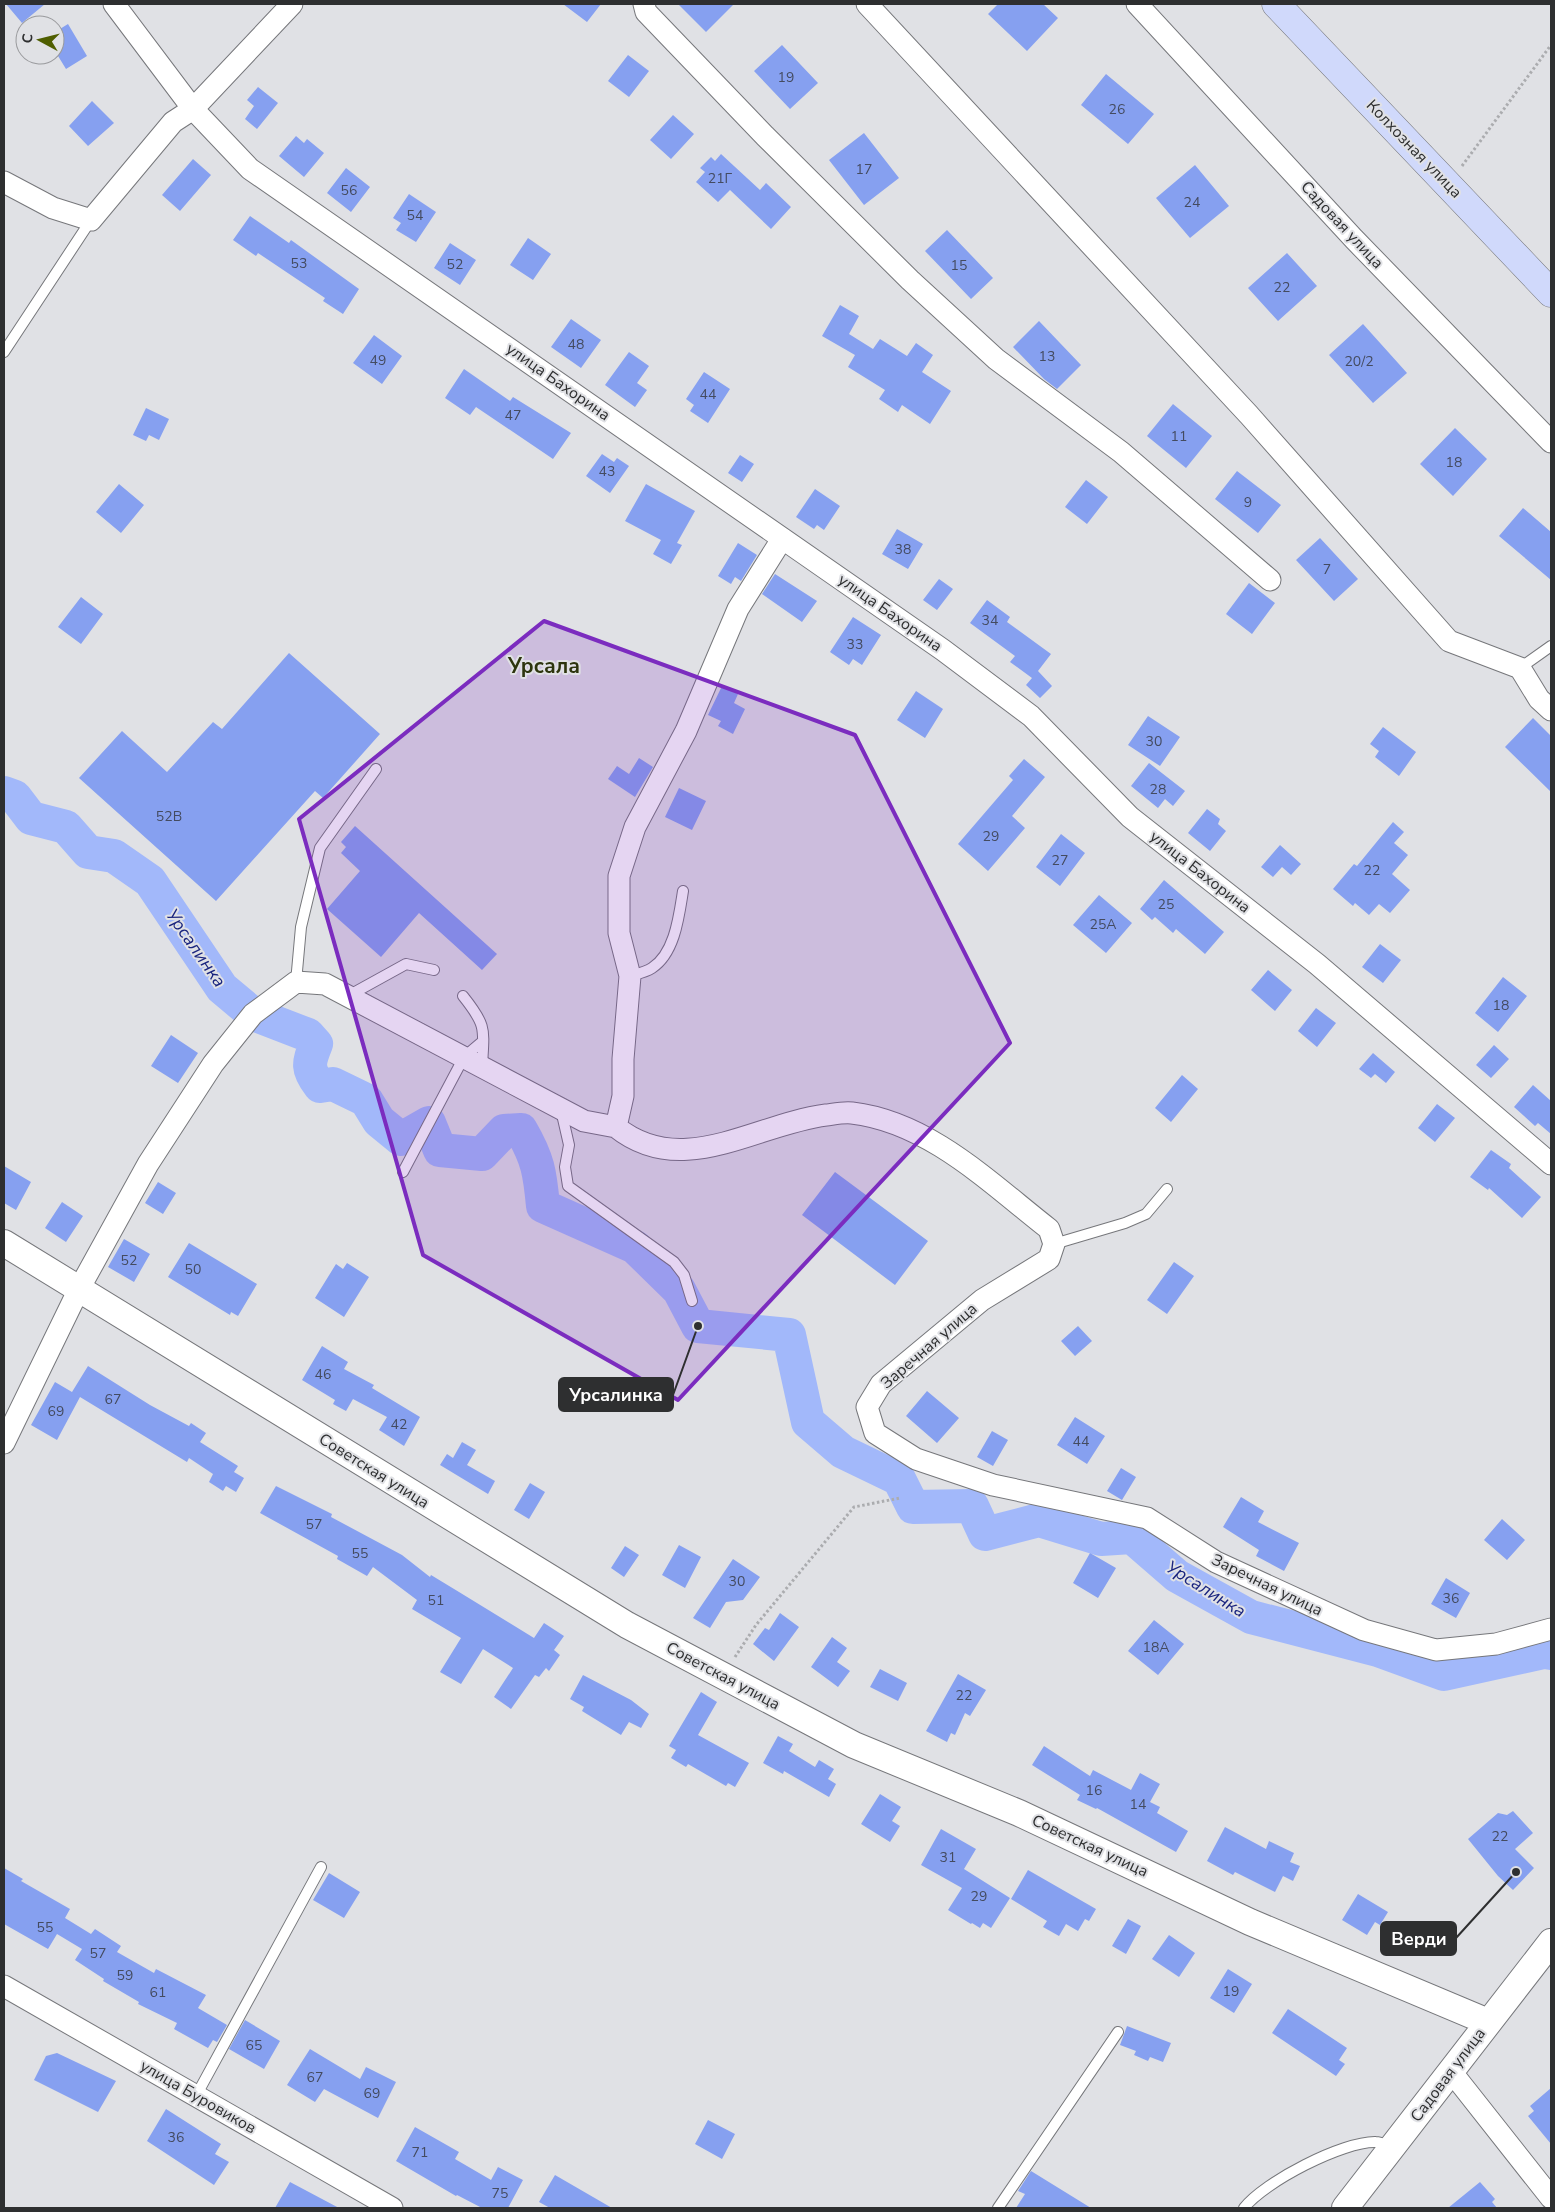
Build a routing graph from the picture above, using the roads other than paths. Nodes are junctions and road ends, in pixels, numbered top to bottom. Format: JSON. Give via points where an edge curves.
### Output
{"nodes":[{"id":1,"x":114,"y":4,"type":"edge"},
{"id":2,"x":292,"y":4,"type":"edge"},
{"id":3,"x":644,"y":4,"type":"edge"},
{"id":4,"x":867,"y":4,"type":"edge"},
{"id":5,"x":1137,"y":4,"type":"edge"},
{"id":6,"x":1276,"y":4,"type":"edge"},
{"id":7,"x":193,"y":109,"type":"junction"},
{"id":8,"x":4,"y":182,"type":"edge"},
{"id":9,"x":91,"y":220,"type":"junction"},
{"id":10,"x":1551,"y":293,"type":"edge"},
{"id":11,"x":4,"y":352,"type":"edge"},
{"id":12,"x":1551,"y":442,"type":"edge"},
{"id":13,"x":782,"y":539,"type":"junction"},
{"id":14,"x":1270,"y":580,"type":"dead end"},
{"id":15,"x":1551,"y":646,"type":"edge"},
{"id":16,"x":1520,"y":668,"type":"junction"},
{"id":17,"x":1551,"y":710,"type":"edge"},
{"id":18,"x":376,"y":769,"type":"dead end"},
{"id":19,"x":683,"y":891,"type":"dead end"},
{"id":20,"x":434,"y":970,"type":"dead end"},
{"id":21,"x":630,"y":976,"type":"junction"},
{"id":22,"x":296,"y":982,"type":"junction"},
{"id":23,"x":348,"y":996,"type":"junction"},
{"id":24,"x":463,"y":996,"type":"dead end"},
{"id":25,"x":483,"y":1041,"type":"junction"},
{"id":26,"x":473,"y":1062,"type":"junction"},
{"id":27,"x":561,"y":1108,"type":"junction"},
{"id":28,"x":616,"y":1127,"type":"junction"},
{"id":29,"x":1551,"y":1164,"type":"edge"},
{"id":30,"x":403,"y":1172,"type":"dead end"},
{"id":31,"x":1167,"y":1189,"type":"dead end"},
{"id":32,"x":4,"y":1243,"type":"edge"},
{"id":33,"x":1054,"y":1244,"type":"junction"},
{"id":34,"x":79,"y":1289,"type":"junction"},
{"id":35,"x":692,"y":1301,"type":"dead end"},
{"id":36,"x":4,"y":1443,"type":"edge"},
{"id":37,"x":1551,"y":1629,"type":"edge"},
{"id":38,"x":321,"y":1867,"type":"dead end"},
{"id":39,"x":1551,"y":1942,"type":"edge"},
{"id":40,"x":4,"y":1986,"type":"edge"},
{"id":41,"x":1488,"y":2022,"type":"junction"},
{"id":42,"x":1118,"y":2032,"type":"dead end"},
{"id":43,"x":1450,"y":2070,"type":"junction"},
{"id":44,"x":196,"y":2096,"type":"junction"},
{"id":45,"x":1393,"y":2148,"type":"junction"},
{"id":46,"x":1551,"y":2198,"type":"edge"},
{"id":47,"x":392,"y":2208,"type":"edge"},
{"id":48,"x":998,"y":2208,"type":"edge"},
{"id":49,"x":1244,"y":2208,"type":"edge"},
{"id":50,"x":1345,"y":2208,"type":"edge"}],
"edges":[{"from":1,"to":7,"type":"street","name":"улица Бахорина"},
{"from":2,"to":7,"type":"street"},
{"from":3,"to":14,"type":"street","via":[[646,12],[765,136],[924,293],[996,359],[1121,452]]},
{"from":4,"to":16,"type":"street","via":[[1249,415],[1449,642]]},
{"from":5,"to":12,"type":"street","name":"Садовая улица","via":[[1354,239]]},
{"from":6,"to":10,"type":"main road","name":"Колхозная улица"},
{"from":7,"to":9,"type":"street","via":[[173,122]]},
{"from":7,"to":13,"type":"street","name":"улица Бахорина","via":[[250,169]]},
{"from":8,"to":9,"type":"street","via":[[53,208]]},
{"from":9,"to":11,"type":"lane"},
{"from":13,"to":21,"type":"street","via":[[738,609],[686,732],[635,827],[619,876],[619,933]]},
{"from":13,"to":29,"type":"street","name":"улица Бахорина","via":[[943,650],[1030,716],[1130,817],[1316,964]]},
{"from":15,"to":16,"type":"lane"},
{"from":16,"to":17,"type":"street","via":[[1539,699]]},
{"from":18,"to":22,"type":"lane","via":[[320,848],[301,927]]},
{"from":19,"to":21,"type":"lane","via":[[677,925],[664,956],[652,969]]},
{"from":20,"to":23,"type":"lane","via":[[406,964]]},
{"from":21,"to":28,"type":"street","via":[[623,1096]]},
{"from":22,"to":23,"type":"street","via":[[324,984]]},
{"from":22,"to":34,"type":"street","via":[[253,1014],[213,1064],[148,1164]]},
{"from":23,"to":26,"type":"street"},
{"from":24,"to":25,"type":"lane","via":[[484,1029]]},
{"from":25,"to":26,"type":"lane"},
{"from":25,"to":26,"type":"lane"},
{"from":26,"to":27,"type":"street"},
{"from":26,"to":30,"type":"lane"},
{"from":27,"to":28,"type":"street","via":[[584,1121]]},
{"from":27,"to":35,"type":"lane","via":[[569,1145],[565,1167],[568,1186],[674,1262],[684,1275]]},
{"from":28,"to":33,"type":"street","via":[[629,1137],[659,1149],[708,1148],[810,1117],[850,1112],[874,1118],[909,1129],[955,1155],[1049,1229]]},
{"from":31,"to":33,"type":"lane","via":[[1146,1214]]},
{"from":32,"to":34,"type":"street","name":"Советская улица"},
{"from":33,"to":37,"type":"street","name":"Заречная улица","via":[[1049,1259],[982,1300],[882,1384],[867,1407],[875,1433],[916,1459],[993,1485],[1147,1518],[1216,1562],[1364,1630],[1436,1650],[1496,1644]]},
{"from":34,"to":36,"type":"street"},
{"from":34,"to":41,"type":"street","name":"Советская улица","via":[[627,1625],[723,1677],[854,1745],[1019,1813],[1250,1922]]},
{"from":38,"to":44,"type":"lane"},
{"from":39,"to":41,"type":"street","name":"Садовая улица"},
{"from":40,"to":44,"type":"street","name":"улица Буровиков"},
{"from":41,"to":43,"type":"street","name":"Садовая улица"},
{"from":42,"to":48,"type":"lane"},
{"from":43,"to":45,"type":"street","name":"Садовая улица"},
{"from":43,"to":46,"type":"street"},
{"from":44,"to":47,"type":"street","name":"улица Буровиков"},
{"from":45,"to":49,"type":"lane","via":[[1378,2142],[1351,2146],[1324,2156],[1276,2182]]},
{"from":45,"to":50,"type":"street","name":"Садовая улица"}]}
